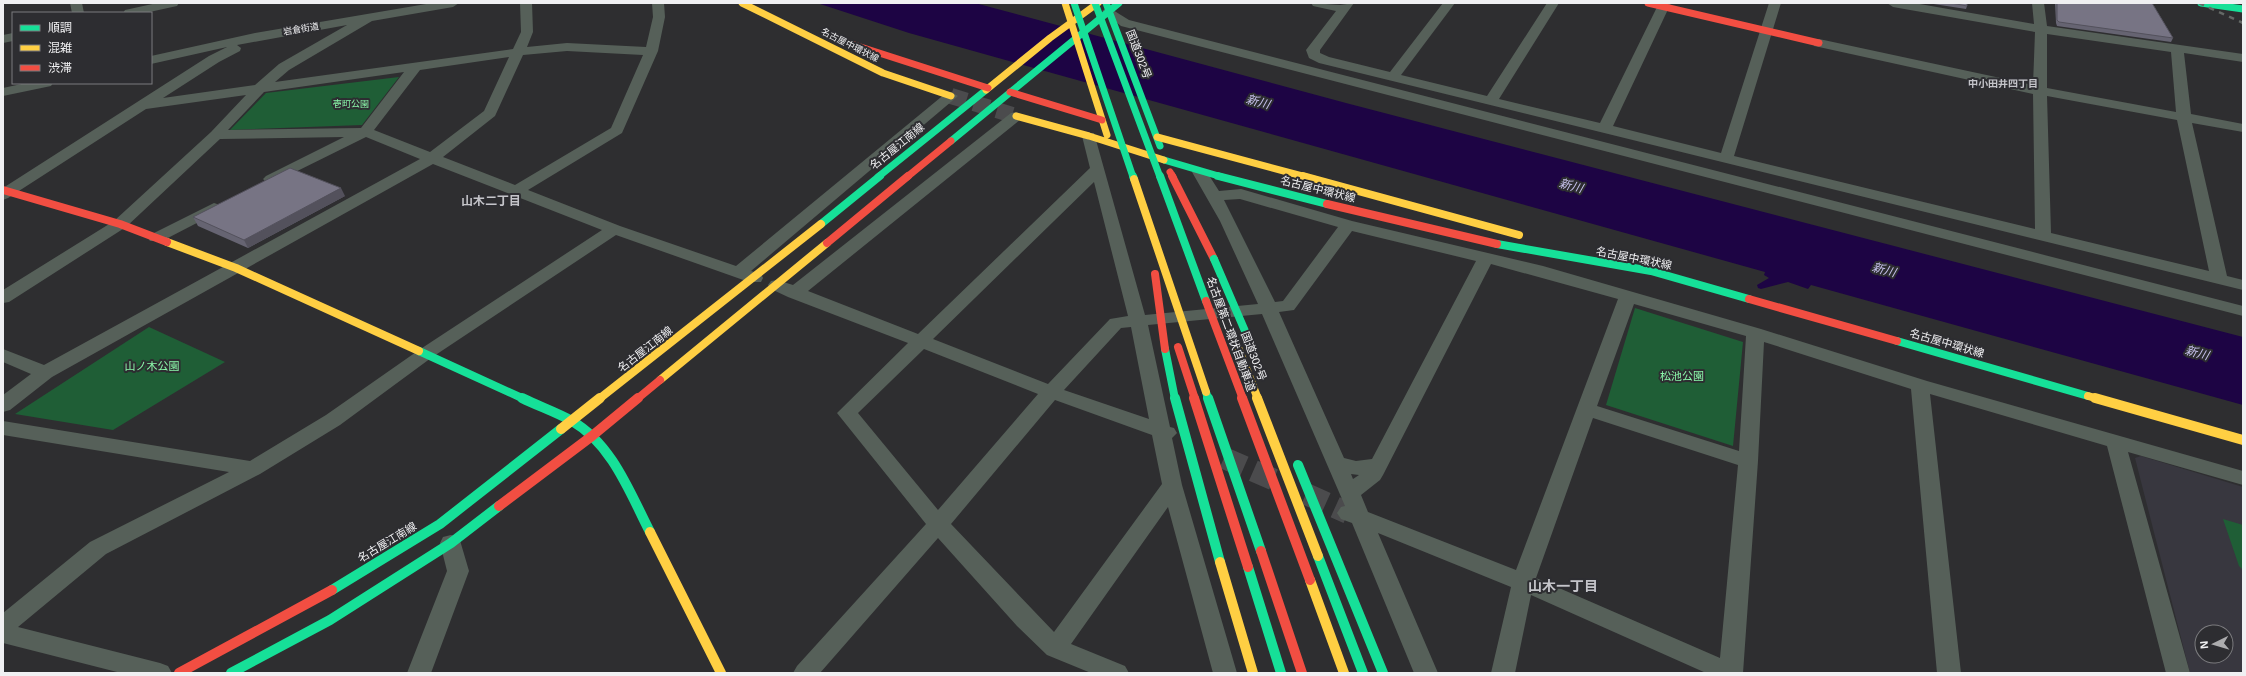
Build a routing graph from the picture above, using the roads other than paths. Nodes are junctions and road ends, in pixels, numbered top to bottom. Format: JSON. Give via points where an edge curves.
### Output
{"nodes":[{"id":1,"x":173,"y":3,"type":"edge"},
{"id":2,"x":361,"y":3,"type":"edge"},
{"id":3,"x":453,"y":3,"type":"edge"},
{"id":4,"x":526,"y":3,"type":"edge"},
{"id":5,"x":658,"y":3,"type":"edge"},
{"id":6,"x":742,"y":3,"type":"edge"},
{"id":7,"x":1065,"y":3,"type":"edge"},
{"id":8,"x":1074,"y":3,"type":"edge"},
{"id":9,"x":1317,"y":3,"type":"edge"},
{"id":10,"x":1449,"y":3,"type":"edge"},
{"id":11,"x":1554,"y":3,"type":"edge"},
{"id":12,"x":1648,"y":3,"type":"edge"},
{"id":13,"x":1775,"y":3,"type":"edge"},
{"id":14,"x":1893,"y":3,"type":"edge"},
{"id":15,"x":2038,"y":3,"type":"edge"},
{"id":16,"x":2201,"y":3,"type":"edge"},
{"id":17,"x":1105,"y":5,"type":"edge"},
{"id":18,"x":1664,"y":5,"type":"edge"},
{"id":19,"x":1346,"y":6,"type":"edge"},
{"id":20,"x":2243,"y":9,"type":"edge"},
{"id":21,"x":133,"y":12,"type":"edge"},
{"id":22,"x":368,"y":18,"type":"junction"},
{"id":23,"x":780,"y":21,"type":"junction"},
{"id":24,"x":1071,"y":23,"type":"junction"},
{"id":25,"x":2041,"y":29,"type":"junction"},
{"id":26,"x":1765,"y":30,"type":"junction"},
{"id":27,"x":255,"y":37,"type":"junction"},
{"id":28,"x":1077,"y":41,"type":"junction"},
{"id":29,"x":1819,"y":44,"type":"joint"},
{"id":30,"x":2177,"y":49,"type":"junction"},
{"id":31,"x":651,"y":51,"type":"junction"},
{"id":32,"x":518,"y":52,"type":"junction"},
{"id":33,"x":2243,"y":58,"type":"edge"},
{"id":34,"x":152,"y":60,"type":"edge"},
{"id":35,"x":415,"y":67,"type":"junction"},
{"id":36,"x":1393,"y":77,"type":"junction"},
{"id":37,"x":41,"y":84,"type":"edge"},
{"id":38,"x":992,"y":85,"type":"junction"},
{"id":39,"x":258,"y":89,"type":"junction"},
{"id":40,"x":1013,"y":90,"type":"junction"},
{"id":41,"x":2040,"y":91,"type":"junction"},
{"id":42,"x":3,"y":92,"type":"edge"},
{"id":43,"x":951,"y":96,"type":"joint"},
{"id":44,"x":1491,"y":101,"type":"junction"},
{"id":45,"x":144,"y":105,"type":"junction"},
{"id":46,"x":1016,"y":116,"type":"joint"},
{"id":47,"x":1101,"y":116,"type":"junction"},
{"id":48,"x":2184,"y":118,"type":"junction"},
{"id":49,"x":2243,"y":128,"type":"edge"},
{"id":50,"x":1604,"y":130,"type":"junction"},
{"id":51,"x":365,"y":132,"type":"junction"},
{"id":52,"x":216,"y":135,"type":"junction"},
{"id":53,"x":1089,"y":136,"type":"junction"},
{"id":54,"x":1159,"y":141,"type":"junction"},
{"id":55,"x":1115,"y":157,"type":"dead end"},
{"id":56,"x":432,"y":158,"type":"junction"},
{"id":57,"x":1726,"y":159,"type":"junction"},
{"id":58,"x":1098,"y":168,"type":"junction"},
{"id":59,"x":1170,"y":172,"type":"junction"},
{"id":60,"x":1200,"y":172,"type":"junction"},
{"id":61,"x":260,"y":185,"type":"edge"},
{"id":62,"x":517,"y":190,"type":"junction"},
{"id":63,"x":1252,"y":191,"type":"junction"},
{"id":64,"x":5,"y":192,"type":"edge"},
{"id":65,"x":1215,"y":196,"type":"junction"},
{"id":66,"x":226,"y":202,"type":"edge"},
{"id":67,"x":120,"y":224,"type":"junction"},
{"id":68,"x":1348,"y":225,"type":"junction"},
{"id":69,"x":614,"y":229,"type":"junction"},
{"id":70,"x":2043,"y":237,"type":"junction"},
{"id":71,"x":156,"y":238,"type":"junction"},
{"id":72,"x":1530,"y":238,"type":"dead end"},
{"id":73,"x":1545,"y":242,"type":"dead end"},
{"id":74,"x":1486,"y":258,"type":"junction"},
{"id":75,"x":236,"y":268,"type":"junction"},
{"id":76,"x":1651,"y":271,"type":"junction"},
{"id":77,"x":739,"y":272,"type":"junction"},
{"id":78,"x":1210,"y":274,"type":"dead end"},
{"id":79,"x":755,"y":278,"type":"junction"},
{"id":80,"x":2219,"y":279,"type":"junction"},
{"id":81,"x":777,"y":285,"type":"junction"},
{"id":82,"x":2241,"y":288,"type":"edge"},
{"id":83,"x":794,"y":293,"type":"junction"},
{"id":84,"x":1628,"y":296,"type":"junction"},
{"id":85,"x":3,"y":298,"type":"edge"},
{"id":86,"x":1221,"y":303,"type":"dead end"},
{"id":87,"x":1268,"y":308,"type":"junction"},
{"id":88,"x":2243,"y":311,"type":"edge"},
{"id":89,"x":1138,"y":320,"type":"junction"},
{"id":90,"x":1755,"y":333,"type":"junction"},
{"id":91,"x":920,"y":341,"type":"junction"},
{"id":92,"x":1249,"y":342,"type":"dead end"},
{"id":93,"x":425,"y":354,"type":"junction"},
{"id":94,"x":3,"y":356,"type":"edge"},
{"id":95,"x":45,"y":373,"type":"junction"},
{"id":96,"x":1920,"y":385,"type":"junction"},
{"id":97,"x":1051,"y":392,"type":"junction"},
{"id":98,"x":3,"y":405,"type":"edge"},
{"id":99,"x":1586,"y":409,"type":"junction"},
{"id":100,"x":572,"y":421,"type":"junction"},
{"id":101,"x":3,"y":428,"type":"edge"},
{"id":102,"x":1166,"y":432,"type":"junction"},
{"id":103,"x":592,"y":436,"type":"junction"},
{"id":104,"x":2115,"y":440,"type":"junction"},
{"id":105,"x":2243,"y":440,"type":"edge"},
{"id":106,"x":1748,"y":461,"type":"junction"},
{"id":107,"x":1297,"y":462,"type":"dead end"},
{"id":108,"x":1337,"y":463,"type":"junction"},
{"id":109,"x":1378,"y":465,"type":"junction"},
{"id":110,"x":253,"y":470,"type":"junction"},
{"id":111,"x":2243,"y":478,"type":"edge"},
{"id":112,"x":1172,"y":485,"type":"junction"},
{"id":113,"x":1350,"y":492,"type":"junction"},
{"id":114,"x":1355,"y":516,"type":"junction"},
{"id":115,"x":938,"y":524,"type":"junction"},
{"id":116,"x":451,"y":543,"type":"junction"},
{"id":117,"x":1523,"y":582,"type":"junction"},
{"id":118,"x":3,"y":626,"type":"edge"},
{"id":119,"x":3,"y":633,"type":"edge"},
{"id":120,"x":1055,"y":648,"type":"junction"},
{"id":121,"x":160,"y":673,"type":"edge"},
{"id":122,"x":179,"y":673,"type":"edge"},
{"id":123,"x":231,"y":673,"type":"edge"},
{"id":124,"x":419,"y":673,"type":"edge"},
{"id":125,"x":721,"y":673,"type":"edge"},
{"id":126,"x":805,"y":673,"type":"edge"},
{"id":127,"x":1117,"y":673,"type":"edge"},
{"id":128,"x":1225,"y":673,"type":"edge"},
{"id":129,"x":1254,"y":673,"type":"edge"},
{"id":130,"x":1281,"y":673,"type":"edge"},
{"id":131,"x":1302,"y":673,"type":"edge"},
{"id":132,"x":1344,"y":673,"type":"edge"},
{"id":133,"x":1363,"y":673,"type":"edge"},
{"id":134,"x":1383,"y":673,"type":"edge"},
{"id":135,"x":1426,"y":673,"type":"edge"},
{"id":136,"x":1503,"y":673,"type":"edge"},
{"id":137,"x":1949,"y":673,"type":"edge"},
{"id":138,"x":2178,"y":673,"type":"edge"}],
"edges":[{"from":1,"to":21,"type":"street"},
{"from":2,"to":22,"type":"street"},
{"from":3,"to":22,"type":"street","name":"岩倉街道"},
{"from":4,"to":32,"type":"street","via":[[527,32]]},
{"from":5,"to":31,"type":"street","via":[[659,17]]},
{"from":6,"to":23,"type":"main road","name":"名古屋中環状線"},
{"from":7,"to":24,"type":"main road"},
{"from":8,"to":131,"type":"main road","bridge":true},
{"from":9,"to":19,"type":"street"},
{"from":10,"to":36,"type":"street"},
{"from":11,"to":44,"type":"street"},
{"from":12,"to":18,"type":"main road"},
{"from":13,"to":26,"type":"street"},
{"from":14,"to":25,"type":"street"},
{"from":15,"to":25,"type":"street"},
{"from":16,"to":20,"type":"main road"},
{"from":17,"to":24,"type":"main road","name":"名古屋江南線"},
{"from":17,"to":28,"type":"main road"},
{"from":17,"to":54,"type":"main road","name":"国道302号"},
{"from":17,"to":88,"type":"street","via":[[1125,23]]},
{"from":17,"to":132,"type":"main road","name":"名古屋第二環状自動車道","bridge":true},
{"from":18,"to":26,"type":"main road"},
{"from":18,"to":50,"type":"street"},
{"from":19,"to":36,"type":"street","via":[[1313,50],[1314,55],[1324,60]]},
{"from":22,"to":27,"type":"street","name":"岩倉街道"},
{"from":22,"to":39,"type":"street","via":[[284,68]]},
{"from":23,"to":38,"type":"main road"},
{"from":23,"to":43,"type":"main road","name":"名古屋中環状線","via":[[883,73]]},
{"from":24,"to":28,"type":"main road"},
{"from":24,"to":38,"type":"main road","name":"名古屋江南線"},
{"from":25,"to":30,"type":"street"},
{"from":25,"to":41,"type":"street"},
{"from":26,"to":29,"type":"main road"},
{"from":26,"to":57,"type":"street"},
{"from":27,"to":34,"type":"street","name":"岩倉街道"},
{"from":27,"to":45,"type":"street","via":[[214,59]]},
{"from":28,"to":40,"type":"main road"},
{"from":28,"to":47,"type":"main road"},
{"from":29,"to":41,"type":"street"},
{"from":30,"to":33,"type":"street"},
{"from":30,"to":48,"type":"street"},
{"from":31,"to":32,"type":"street","via":[[567,47]]},
{"from":31,"to":62,"type":"street","via":[[617,130]]},
{"from":32,"to":35,"type":"street"},
{"from":32,"to":56,"type":"street","via":[[490,113]]},
{"from":35,"to":39,"type":"street"},
{"from":35,"to":51,"type":"street"},
{"from":36,"to":44,"type":"street"},
{"from":37,"to":42,"type":"street"},
{"from":38,"to":79,"type":"main road","name":"名古屋江南線"},
{"from":39,"to":45,"type":"street"},
{"from":39,"to":52,"type":"street"},
{"from":40,"to":47,"type":"main road"},
{"from":40,"to":81,"type":"main road"},
{"from":41,"to":48,"type":"street"},
{"from":41,"to":70,"type":"street"},
{"from":43,"to":77,"type":"street"},
{"from":44,"to":50,"type":"street"},
{"from":45,"to":64,"type":"street"},
{"from":46,"to":53,"type":"main road","name":"名古屋中環状線"},
{"from":46,"to":83,"type":"street"},
{"from":47,"to":55,"type":"main road"},
{"from":48,"to":49,"type":"street"},
{"from":48,"to":80,"type":"street"},
{"from":50,"to":57,"type":"street"},
{"from":51,"to":52,"type":"street"},
{"from":51,"to":56,"type":"street"},
{"from":51,"to":61,"type":"street"},
{"from":52,"to":67,"type":"street"},
{"from":53,"to":58,"type":"street"},
{"from":53,"to":60,"type":"main road","name":"名古屋中環状線"},
{"from":54,"to":59,"type":"main road","name":"国道302号"},
{"from":54,"to":72,"type":"main road"},
{"from":56,"to":62,"type":"street"},
{"from":56,"to":75,"type":"street"},
{"from":57,"to":70,"type":"street"},
{"from":58,"to":89,"type":"street"},
{"from":58,"to":91,"type":"street"},
{"from":59,"to":78,"type":"main road","name":"国道302号"},
{"from":59,"to":92,"type":"main road","bridge":true,"via":[[1214,259]]},
{"from":60,"to":63,"type":"main road","name":"名古屋中環状線"},
{"from":60,"to":65,"type":"street"},
{"from":62,"to":69,"type":"street"},
{"from":63,"to":65,"type":"street"},
{"from":63,"to":68,"type":"street"},
{"from":63,"to":76,"type":"main road","name":"名古屋中環状線","via":[[1534,252]]},
{"from":64,"to":67,"type":"main road"},
{"from":65,"to":87,"type":"street"},
{"from":66,"to":71,"type":"street"},
{"from":67,"to":71,"type":"main road"},
{"from":67,"to":85,"type":"street"},
{"from":68,"to":74,"type":"street"},
{"from":68,"to":87,"type":"street","via":[[1288,306]]},
{"from":69,"to":77,"type":"street"},
{"from":69,"to":93,"type":"street"},
{"from":70,"to":80,"type":"street"},
{"from":71,"to":75,"type":"main road"},
{"from":73,"to":76,"type":"main road"},
{"from":74,"to":84,"type":"street"},
{"from":74,"to":109,"type":"street"},
{"from":75,"to":93,"type":"main road"},
{"from":75,"to":95,"type":"street"},
{"from":76,"to":105,"type":"main road","name":"名古屋中環状線"},
{"from":77,"to":79,"type":"street"},
{"from":79,"to":100,"type":"main road","name":"名古屋江南線"},
{"from":80,"to":82,"type":"street"},
{"from":81,"to":83,"type":"street"},
{"from":81,"to":103,"type":"main road"},
{"from":83,"to":91,"type":"street"},
{"from":84,"to":90,"type":"street"},
{"from":84,"to":99,"type":"street"},
{"from":86,"to":133,"type":"main road","name":"国道302号"},
{"from":87,"to":89,"type":"street"},
{"from":87,"to":108,"type":"street"},
{"from":89,"to":97,"type":"street","via":[[1116,323]]},
{"from":89,"to":102,"type":"street"},
{"from":90,"to":96,"type":"street"},
{"from":90,"to":106,"type":"street"},
{"from":91,"to":97,"type":"street"},
{"from":91,"to":115,"type":"street","via":[[847,413]]},
{"from":93,"to":100,"type":"main road"},
{"from":93,"to":110,"type":"street","via":[[333,420]]},
{"from":94,"to":95,"type":"street"},
{"from":95,"to":98,"type":"street"},
{"from":96,"to":104,"type":"street"},
{"from":96,"to":137,"type":"street"},
{"from":97,"to":102,"type":"street"},
{"from":97,"to":115,"type":"street"},
{"from":99,"to":106,"type":"street"},
{"from":99,"to":117,"type":"street"},
{"from":100,"to":103,"type":"main road"},
{"from":100,"to":122,"type":"main road","name":"名古屋江南線","via":[[440,524],[316,600]]},
{"from":101,"to":110,"type":"street"},
{"from":102,"to":112,"type":"street"},
{"from":103,"to":116,"type":"main road"},
{"from":103,"to":125,"type":"main road","via":[[616,466]]},
{"from":104,"to":111,"type":"street"},
{"from":104,"to":138,"type":"street"},
{"from":106,"to":117,"type":"street","via":[[1731,673]]},
{"from":107,"to":134,"type":"main road","bridge":true},
{"from":108,"to":109,"type":"street","via":[[1356,468]]},
{"from":108,"to":113,"type":"street"},
{"from":109,"to":113,"type":"street","via":[[1373,475]]},
{"from":110,"to":118,"type":"street","via":[[98,548]]},
{"from":112,"to":120,"type":"street"},
{"from":112,"to":128,"type":"street"},
{"from":113,"to":114,"type":"street"},
{"from":114,"to":117,"type":"street"},
{"from":114,"to":135,"type":"street"},
{"from":115,"to":120,"type":"street","via":[[1024,619]]},
{"from":115,"to":126,"type":"street"},
{"from":116,"to":123,"type":"main road","via":[[330,620]]},
{"from":116,"to":124,"type":"street","via":[[458,571]]},
{"from":117,"to":136,"type":"street"},
{"from":119,"to":121,"type":"street"},
{"from":120,"to":127,"type":"street"},
{"from":129,"to":130,"type":"main road","bridge":true,"via":[[1178,416],[1153,270]]}]}
